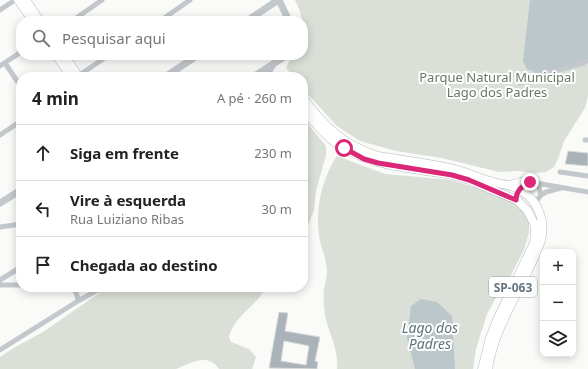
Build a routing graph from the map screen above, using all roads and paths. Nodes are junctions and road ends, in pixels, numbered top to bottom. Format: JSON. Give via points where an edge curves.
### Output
{"nodes":[{"id":1,"x":15,"y":0,"type":"edge"},
{"id":2,"x":18,"y":0,"type":"edge"},
{"id":3,"x":26,"y":0,"type":"edge"},
{"id":4,"x":102,"y":0,"type":"edge"},
{"id":5,"x":190,"y":0,"type":"edge"},
{"id":6,"x":279,"y":0,"type":"edge"},
{"id":7,"x":0,"y":10,"type":"edge"},
{"id":8,"x":29,"y":16,"type":"edge"},
{"id":9,"x":37,"y":16,"type":"edge"},
{"id":10,"x":79,"y":16,"type":"edge"},
{"id":11,"x":167,"y":16,"type":"edge"},
{"id":12,"x":255,"y":16,"type":"edge"},
{"id":13,"x":287,"y":16,"type":"edge"},
{"id":14,"x":16,"y":55,"type":"edge"},
{"id":15,"x":61,"y":60,"type":"edge"},
{"id":16,"x":67,"y":60,"type":"edge"},
{"id":17,"x":102,"y":60,"type":"edge"},
{"id":18,"x":190,"y":60,"type":"edge"},
{"id":19,"x":280,"y":60,"type":"edge"},
{"id":20,"x":588,"y":60,"type":"edge"},
{"id":21,"x":2,"y":64,"type":"edge"},
{"id":22,"x":274,"y":64,"type":"junction"},
{"id":23,"x":71,"y":72,"type":"edge"},
{"id":24,"x":73,"y":72,"type":"edge"},
{"id":25,"x":84,"y":72,"type":"edge"},
{"id":26,"x":172,"y":72,"type":"edge"},
{"id":27,"x":261,"y":72,"type":"edge"},
{"id":28,"x":269,"y":72,"type":"edge"},
{"id":29,"x":16,"y":81,"type":"edge"},
{"id":30,"x":520,"y":83,"type":"dead end"},
{"id":31,"x":308,"y":105,"type":"edge"},
{"id":32,"x":308,"y":115,"type":"edge"},
{"id":33,"x":16,"y":124,"type":"edge"},
{"id":34,"x":0,"y":135,"type":"edge"},
{"id":35,"x":560,"y":172,"type":"dead end"},
{"id":36,"x":588,"y":176,"type":"edge"},
{"id":37,"x":531,"y":183,"type":"junction"},
{"id":38,"x":508,"y":185,"type":"junction"},
{"id":39,"x":562,"y":188,"type":"junction"},
{"id":40,"x":519,"y":189,"type":"junction"},
{"id":41,"x":588,"y":192,"type":"edge"},
{"id":42,"x":16,"y":193,"type":"edge"},
{"id":43,"x":541,"y":195,"type":"junction"},
{"id":44,"x":516,"y":200,"type":"junction"},
{"id":45,"x":535,"y":203,"type":"junction"},
{"id":46,"x":0,"y":204,"type":"edge"},
{"id":47,"x":524,"y":206,"type":"junction"},
{"id":48,"x":16,"y":225,"type":"edge"},
{"id":49,"x":0,"y":227,"type":"edge"},
{"id":50,"x":16,"y":270,"type":"edge"},
{"id":51,"x":0,"y":280,"type":"edge"},
{"id":52,"x":0,"y":285,"type":"edge"},
{"id":53,"x":16,"y":285,"type":"edge"},
{"id":54,"x":76,"y":292,"type":"edge"},
{"id":55,"x":94,"y":292,"type":"edge"},
{"id":56,"x":78,"y":301,"type":"junction"},
{"id":57,"x":0,"y":350,"type":"edge"},
{"id":58,"x":482,"y":369,"type":"edge"},
{"id":59,"x":488,"y":369,"type":"edge"}],
"edges":[{"from":1,"to":7,"type":"street"},
{"from":2,"to":8,"type":"main road"},
{"from":3,"to":9,"type":"main road"},
{"from":4,"to":10,"type":"street"},
{"from":5,"to":11,"type":"street"},
{"from":6,"to":12,"type":"street"},
{"from":6,"to":13,"type":"street"},
{"from":14,"to":21,"type":"street"},
{"from":15,"to":23,"type":"main road"},
{"from":16,"to":24,"type":"main road"},
{"from":17,"to":25,"type":"street"},
{"from":18,"to":26,"type":"street"},
{"from":19,"to":22,"type":"street"},
{"from":20,"to":30,"type":"street"},
{"from":21,"to":29,"type":"street"},
{"from":22,"to":27,"type":"street"},
{"from":22,"to":28,"type":"street"},
{"from":31,"to":38,"type":"main road","number":"SP-063","via":[[328,128],[366,153],[449,168],[490,182]]},
{"from":32,"to":44,"type":"main road","number":"SP-063","via":[[334,142],[364,159],[456,176]]},
{"from":33,"to":34,"type":"street"},
{"from":35,"to":36,"type":"street"},
{"from":37,"to":38,"type":"main road"},
{"from":37,"to":39,"type":"street"},
{"from":37,"to":40,"type":"street"},
{"from":37,"to":43,"type":"street","via":[[539,187]]},
{"from":38,"to":40,"type":"main road","number":"SP-063"},
{"from":39,"to":41,"type":"street"},
{"from":39,"to":43,"type":"street"},
{"from":40,"to":44,"type":"main road"},
{"from":40,"to":45,"type":"main road","number":"SP-063"},
{"from":42,"to":46,"type":"street"},
{"from":43,"to":45,"type":"street"},
{"from":44,"to":47,"type":"main road","number":"SP-063"},
{"from":45,"to":47,"type":"main road"},
{"from":45,"to":59,"type":"main road","number":"SP-063","via":[[540,211],[542,238],[501,326]]},
{"from":47,"to":58,"type":"main road","number":"SP-063","via":[[534,223],[534,243],[497,320]]},
{"from":48,"to":49,"type":"street"},
{"from":50,"to":51,"type":"street"},
{"from":52,"to":53,"type":"street"},
{"from":54,"to":56,"type":"street"},
{"from":55,"to":56,"type":"street"},
{"from":56,"to":57,"type":"street"}]}
